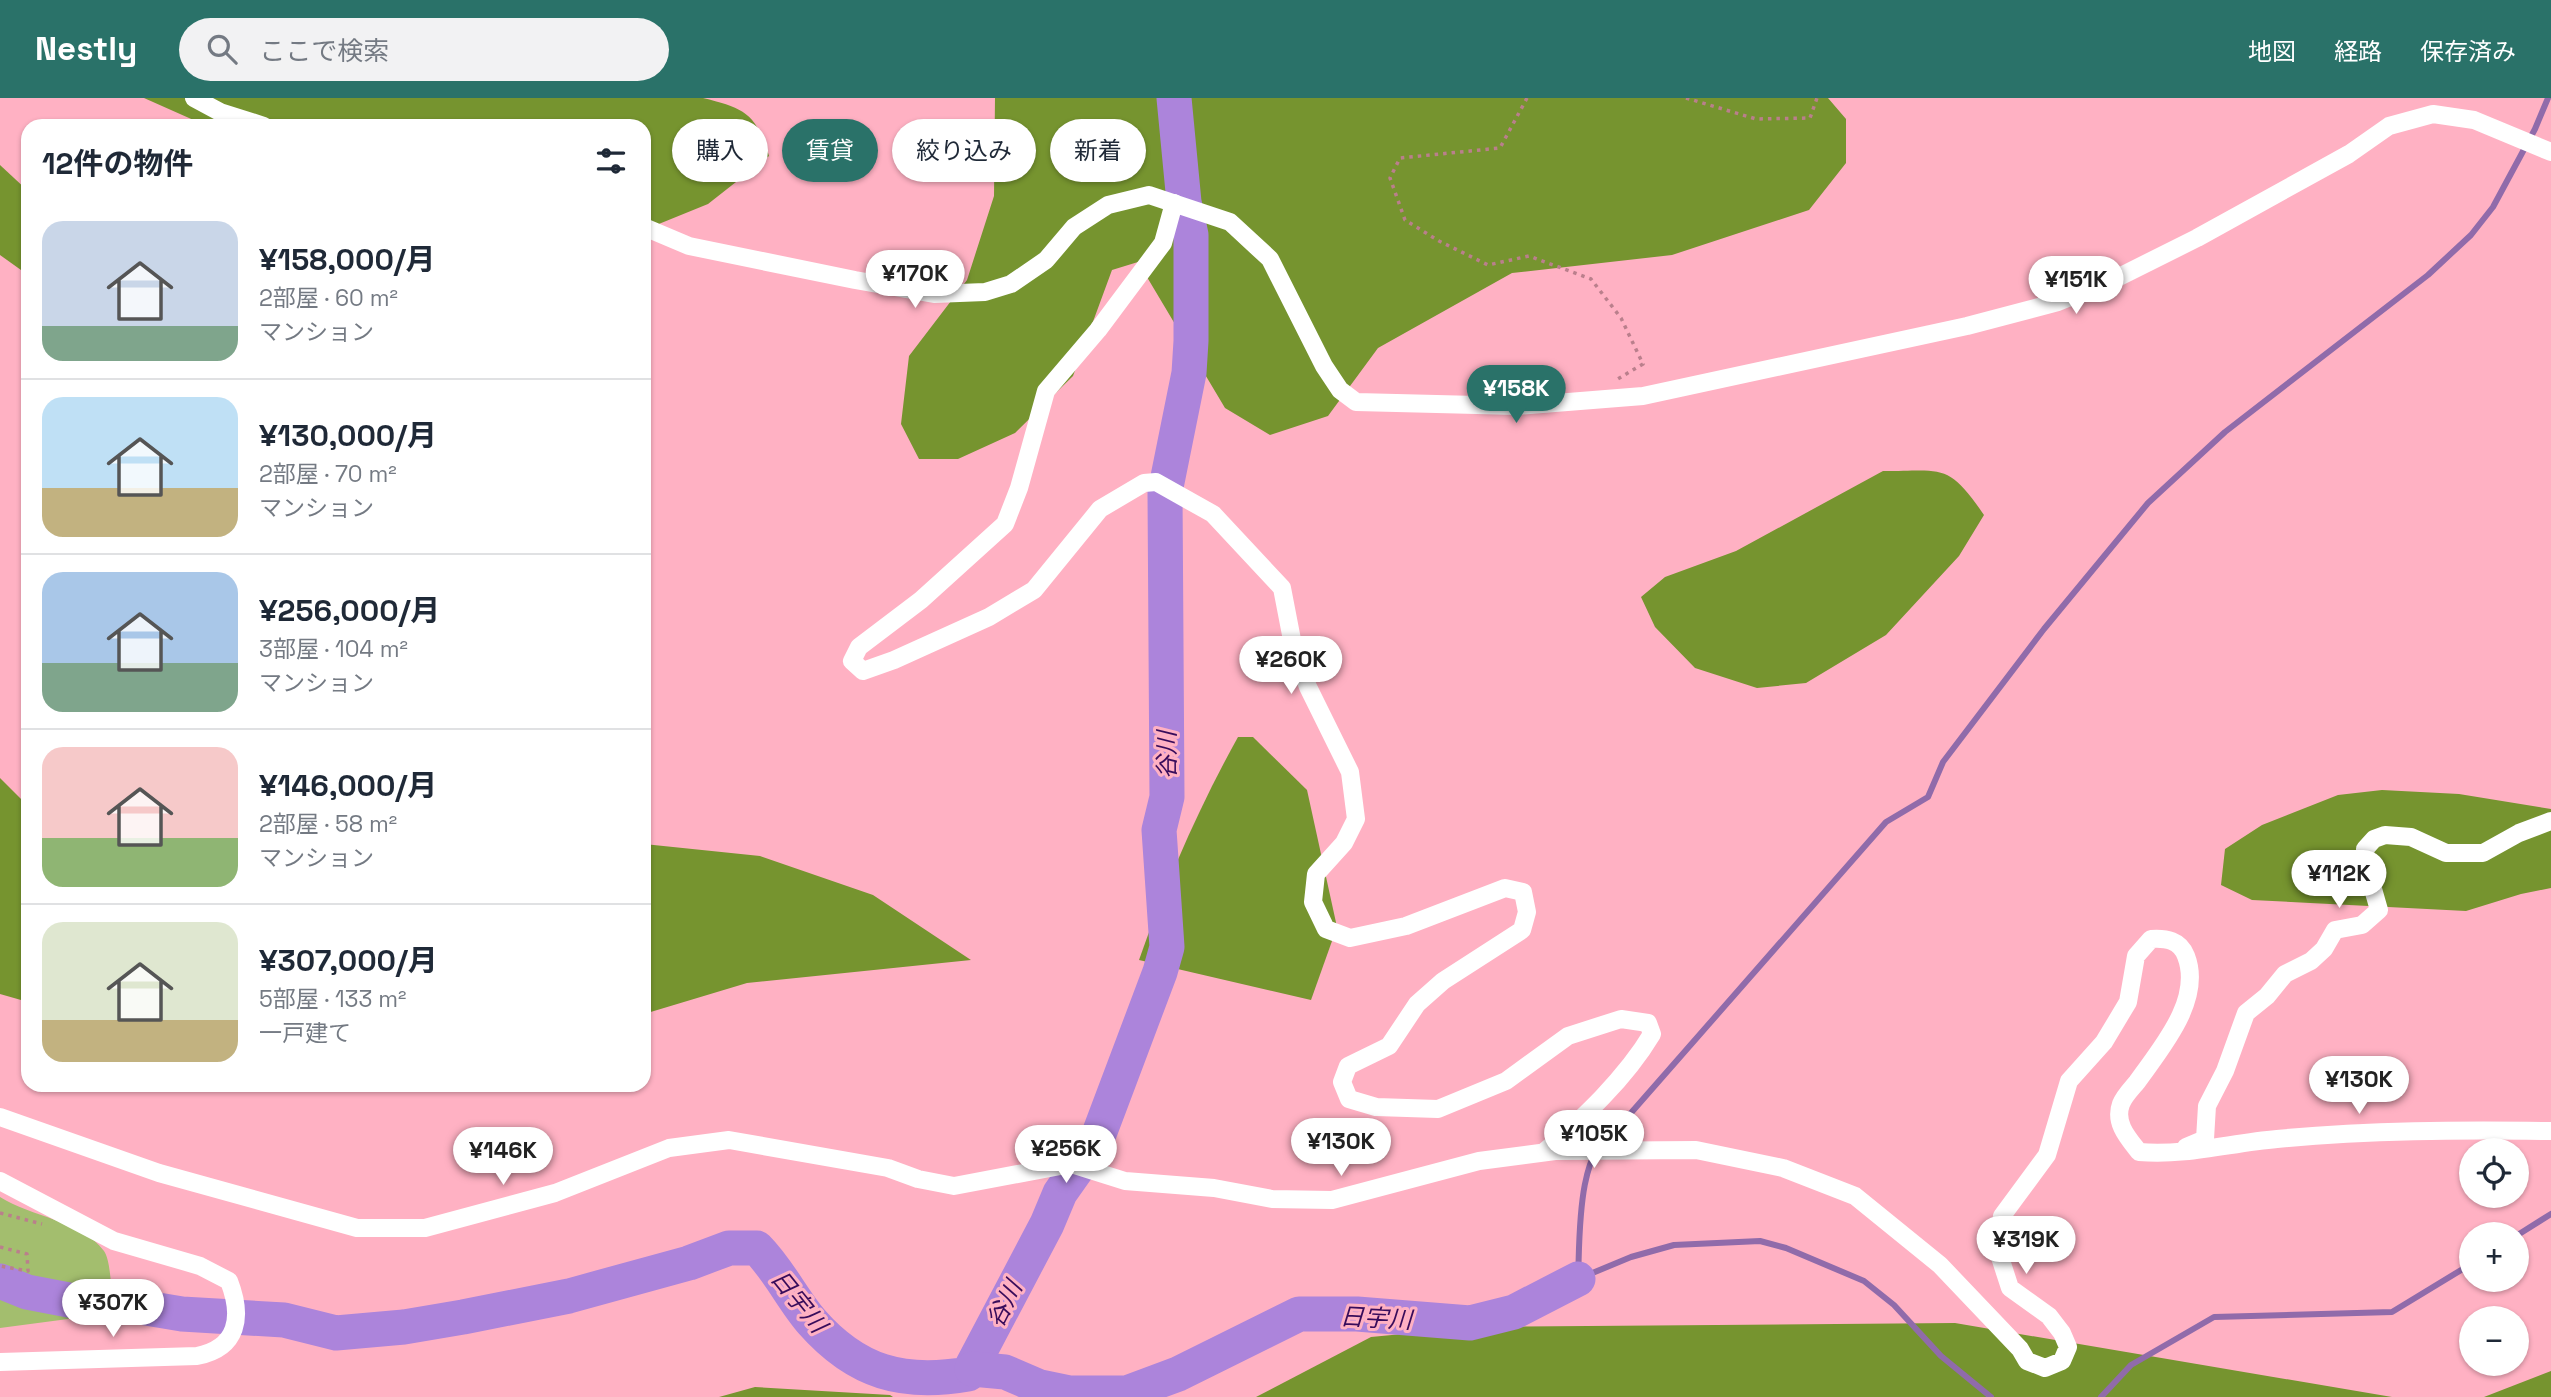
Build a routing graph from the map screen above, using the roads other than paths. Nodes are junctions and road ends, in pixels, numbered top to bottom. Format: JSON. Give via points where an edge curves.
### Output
{"nodes":[{"id":1,"x":194,"y":98,"type":"edge"},
{"id":2,"x":242,"y":119,"type":"edge"},
{"id":3,"x":2551,"y":152,"type":"edge"},
{"id":4,"x":1174,"y":203,"type":"junction"},
{"id":5,"x":651,"y":230,"type":"edge"},
{"id":6,"x":2551,"y":821,"type":"edge"},
{"id":7,"x":0,"y":1117,"type":"edge"},
{"id":8,"x":2551,"y":1131,"type":"edge"},
{"id":9,"x":1549,"y":1152,"type":"junction"},
{"id":10,"x":2171,"y":1154,"type":"junction"},
{"id":11,"x":0,"y":1181,"type":"edge"},
{"id":12,"x":0,"y":1363,"type":"edge"}],
"edges":[{"from":1,"to":2,"type":"street"},
{"from":3,"to":4,"type":"street","via":[[2474,120],[2433,114],[2389,127],[2197,238],[2058,302],[1643,396],[1517,406],[1356,402],[1340,390],[1324,366],[1270,259],[1230,222]]},
{"from":4,"to":5,"type":"street","via":[[1149,195],[1108,205],[1074,227],[1046,260],[1011,284],[985,292],[934,294],[855,280],[690,246]]},
{"from":4,"to":9,"type":"street","via":[[1163,243],[1046,391],[1005,524],[859,647],[852,661],[863,671],[894,660],[1023,597],[1068,552],[1100,509],[1144,483],[1156,482],[1213,514],[1282,589],[1293,645],[1308,687],[1350,772],[1356,819],[1345,843],[1316,874],[1313,902],[1326,929],[1350,938],[1406,926],[1505,888],[1523,892],[1527,912],[1522,930],[1443,981],[1417,1004],[1390,1046],[1348,1066],[1342,1082],[1349,1099],[1376,1107],[1438,1109],[1506,1081],[1568,1035],[1621,1019],[1648,1023],[1651,1034],[1637,1059]]},
{"from":6,"to":10,"type":"street","via":[[2483,853],[2446,853],[2412,837],[2374,839],[2365,849],[2379,910],[2362,925],[2335,930],[2324,949],[2285,974],[2246,1013],[2207,1105],[2206,1139]]},
{"from":7,"to":9,"type":"street","via":[[159,1173],[357,1228],[425,1228],[555,1193],[668,1148],[729,1140],[888,1168],[954,1186],[1071,1164],[1125,1181],[1214,1188],[1272,1199],[1332,1200],[1479,1161]]},
{"from":8,"to":10,"type":"street","via":[[2462,1130],[2277,1139]]},
{"from":9,"to":10,"type":"street","via":[[1696,1150],[1783,1168],[1855,1196],[1940,1265],[2027,1361],[2045,1368],[2062,1361],[2068,1347],[2049,1317],[2010,1288],[1997,1248],[2003,1216],[2047,1155],[2069,1081],[2104,1042],[2128,1002],[2136,956],[2151,939],[2168,938],[2184,949],[2192,970],[2185,1004],[2169,1037],[2121,1105],[2121,1129],[2139,1152]]},
{"from":11,"to":12,"type":"street","via":[[114,1241],[200,1266],[229,1282],[237,1301],[234,1332],[217,1352]]}]}
